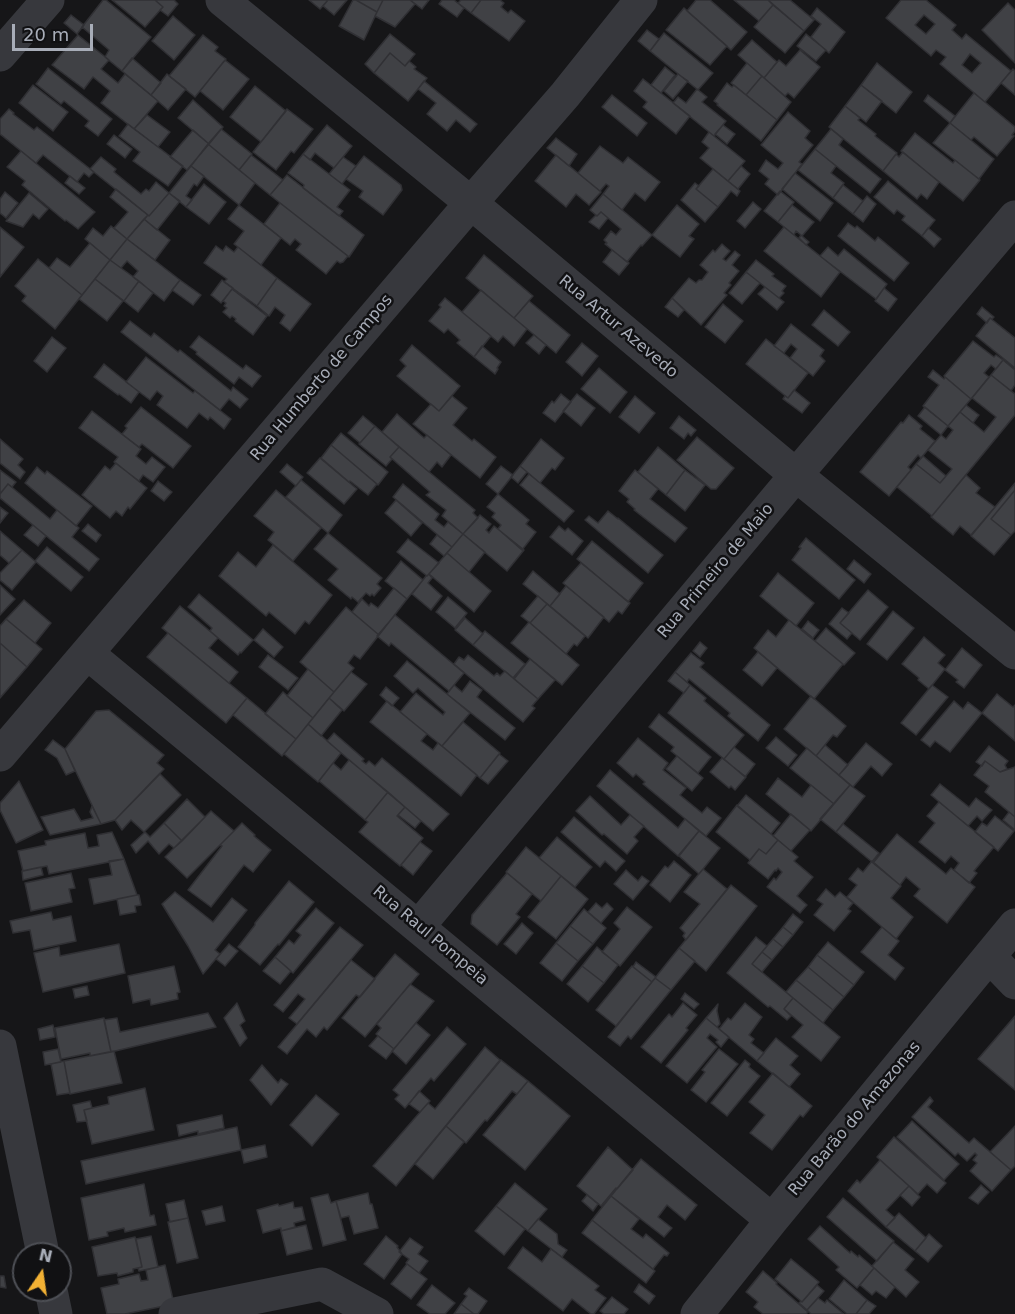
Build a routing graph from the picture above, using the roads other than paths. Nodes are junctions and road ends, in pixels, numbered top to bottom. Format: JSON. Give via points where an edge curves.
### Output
{"nodes":[{"id":1,"x":48,"y":0,"type":"edge"},
{"id":2,"x":222,"y":0,"type":"edge"},
{"id":3,"x":641,"y":0,"type":"edge"},
{"id":4,"x":0,"y":55,"type":"edge"},
{"id":5,"x":471,"y":203,"type":"junction"},
{"id":6,"x":1015,"y":217,"type":"edge"},
{"id":7,"x":796,"y":475,"type":"junction"},
{"id":8,"x":87,"y":653,"type":"junction"},
{"id":9,"x":1015,"y":653,"type":"edge"},
{"id":10,"x":0,"y":755,"type":"edge"},
{"id":11,"x":1015,"y":925,"type":"edge"},
{"id":12,"x":418,"y":927,"type":"junction"},
{"id":13,"x":990,"y":957,"type":"junction"},
{"id":14,"x":1015,"y":983,"type":"edge"},
{"id":15,"x":0,"y":1046,"type":"edge"},
{"id":16,"x":772,"y":1220,"type":"junction"},
{"id":17,"x":41,"y":1242,"type":"edge"},
{"id":18,"x":175,"y":1314,"type":"edge"},
{"id":19,"x":377,"y":1314,"type":"edge"},
{"id":20,"x":697,"y":1314,"type":"edge"}],
"edges":[{"from":1,"to":4,"type":"street"},
{"from":2,"to":5,"type":"street","name":"Rua Artur Azevedo"},
{"from":3,"to":5,"type":"street","name":"Rua Humberto de Campos"},
{"from":5,"to":7,"type":"street","name":"Rua Artur Azevedo"},
{"from":5,"to":8,"type":"street","name":"Rua Humberto de Campos"},
{"from":6,"to":7,"type":"street","name":"Rua Primeiro de Maio"},
{"from":7,"to":9,"type":"street","name":"Rua Artur Azevedo"},
{"from":7,"to":12,"type":"street","name":"Rua Primeiro de Maio"},
{"from":8,"to":10,"type":"street","name":"Rua Humberto de Campos"},
{"from":8,"to":12,"type":"street","name":"Rua Raul Pompeia"},
{"from":11,"to":13,"type":"street","name":"Rua Barão do Amazonas"},
{"from":12,"to":16,"type":"street","name":"Rua Raul Pompeia"},
{"from":13,"to":14,"type":"street"},
{"from":13,"to":16,"type":"street","name":"Rua Barão do Amazonas"},
{"from":15,"to":17,"type":"street"},
{"from":16,"to":20,"type":"street","name":"Rua Barão do Amazonas"},
{"from":18,"to":19,"type":"street","via":[[322,1284]]}]}
